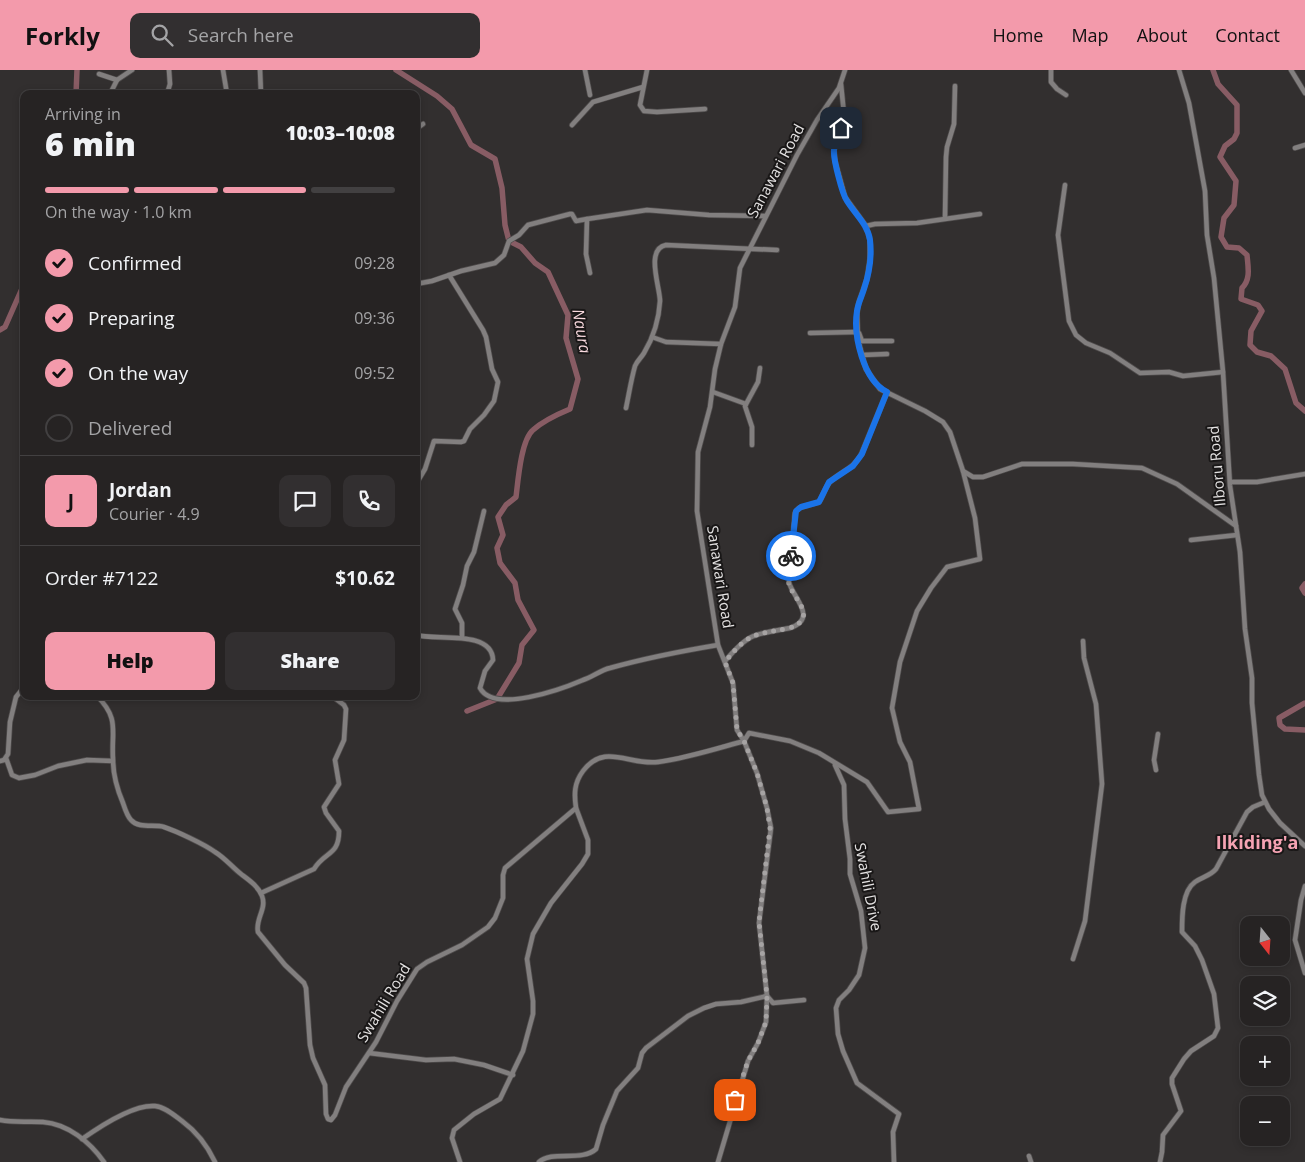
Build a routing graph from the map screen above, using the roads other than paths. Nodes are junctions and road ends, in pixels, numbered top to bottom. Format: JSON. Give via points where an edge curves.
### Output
{"nodes":[{"id":1,"x":132,"y":70,"type":"edge"},
{"id":2,"x":170,"y":70,"type":"edge"},
{"id":3,"x":223,"y":70,"type":"edge"},
{"id":4,"x":260,"y":70,"type":"edge"},
{"id":5,"x":585,"y":70,"type":"edge"},
{"id":6,"x":647,"y":70,"type":"edge"},
{"id":7,"x":845,"y":70,"type":"edge"},
{"id":8,"x":1051,"y":70,"type":"edge"},
{"id":9,"x":1179,"y":70,"type":"edge"},
{"id":10,"x":1291,"y":70,"type":"edge"},
{"id":11,"x":99,"y":74,"type":"dead end"},
{"id":12,"x":117,"y":80,"type":"junction"},
{"id":13,"x":841,"y":83,"type":"junction"},
{"id":14,"x":955,"y":86,"type":"dead end"},
{"id":15,"x":642,"y":87,"type":"junction"},
{"id":16,"x":112,"y":90,"type":"edge"},
{"id":17,"x":168,"y":90,"type":"edge"},
{"id":18,"x":227,"y":90,"type":"edge"},
{"id":19,"x":261,"y":90,"type":"edge"},
{"id":20,"x":1305,"y":93,"type":"edge"},
{"id":21,"x":1066,"y":94,"type":"dead end"},
{"id":22,"x":590,"y":95,"type":"dead end"},
{"id":23,"x":705,"y":109,"type":"dead end"},
{"id":24,"x":423,"y":124,"type":"dead end"},
{"id":25,"x":572,"y":125,"type":"dead end"},
{"id":26,"x":420,"y":126,"type":"edge"},
{"id":27,"x":1305,"y":145,"type":"edge"},
{"id":28,"x":1295,"y":148,"type":"dead end"},
{"id":29,"x":1065,"y":185,"type":"dead end"},
{"id":30,"x":980,"y":214,"type":"dead end"},
{"id":31,"x":765,"y":216,"type":"junction"},
{"id":32,"x":945,"y":218,"type":"junction"},
{"id":33,"x":588,"y":219,"type":"junction"},
{"id":34,"x":866,"y":226,"type":"junction"},
{"id":35,"x":750,"y":247,"type":"junction"},
{"id":36,"x":777,"y":250,"type":"dead end"},
{"id":37,"x":590,"y":273,"type":"dead end"},
{"id":38,"x":449,"y":275,"type":"junction"},
{"id":39,"x":420,"y":283,"type":"edge"},
{"id":40,"x":857,"y":332,"type":"junction"},
{"id":41,"x":810,"y":333,"type":"dead end"},
{"id":42,"x":652,"y":338,"type":"junction"},
{"id":43,"x":892,"y":341,"type":"dead end"},
{"id":44,"x":721,"y":344,"type":"junction"},
{"id":45,"x":887,"y":354,"type":"dead end"},
{"id":46,"x":862,"y":355,"type":"junction"},
{"id":47,"x":760,"y":368,"type":"dead end"},
{"id":48,"x":1223,"y":372,"type":"junction"},
{"id":49,"x":713,"y":392,"type":"junction"},
{"id":50,"x":887,"y":392,"type":"junction"},
{"id":51,"x":746,"y":404,"type":"junction"},
{"id":52,"x":626,"y":408,"type":"dead end"},
{"id":53,"x":752,"y":445,"type":"dead end"},
{"id":54,"x":963,"y":472,"type":"junction"},
{"id":55,"x":1305,"y":474,"type":"edge"},
{"id":56,"x":420,"y":477,"type":"edge"},
{"id":57,"x":1230,"y":482,"type":"junction"},
{"id":58,"x":484,"y":511,"type":"dead end"},
{"id":59,"x":1236,"y":526,"type":"junction"},
{"id":60,"x":1237,"y":535,"type":"junction"},
{"id":61,"x":1191,"y":540,"type":"dead end"},
{"id":62,"x":420,"y":635,"type":"edge"},
{"id":63,"x":462,"y":637,"type":"junction"},
{"id":64,"x":1083,"y":641,"type":"dead end"},
{"id":65,"x":718,"y":645,"type":"junction"},
{"id":66,"x":725,"y":662,"type":"junction"},
{"id":67,"x":20,"y":692,"type":"edge"},
{"id":68,"x":101,"y":700,"type":"edge"},
{"id":69,"x":338,"y":700,"type":"edge"},
{"id":70,"x":1158,"y":734,"type":"dead end"},
{"id":71,"x":744,"y":741,"type":"junction"},
{"id":72,"x":6,"y":758,"type":"junction"},
{"id":73,"x":113,"y":761,"type":"junction"},
{"id":74,"x":0,"y":762,"type":"edge"},
{"id":75,"x":835,"y":764,"type":"junction"},
{"id":76,"x":1156,"y":770,"type":"dead end"},
{"id":77,"x":1264,"y":802,"type":"junction"},
{"id":78,"x":576,"y":808,"type":"junction"},
{"id":79,"x":1305,"y":846,"type":"edge"},
{"id":80,"x":1305,"y":886,"type":"edge"},
{"id":81,"x":261,"y":894,"type":"junction"},
{"id":82,"x":1073,"y":959,"type":"dead end"},
{"id":83,"x":1305,"y":973,"type":"edge"},
{"id":84,"x":767,"y":996,"type":"junction"},
{"id":85,"x":804,"y":1000,"type":"dead end"},
{"id":86,"x":369,"y":1053,"type":"junction"},
{"id":87,"x":513,"y":1075,"type":"junction"},
{"id":88,"x":0,"y":1120,"type":"edge"},
{"id":89,"x":82,"y":1139,"type":"junction"},
{"id":90,"x":1029,"y":1156,"type":"dead end"},
{"id":91,"x":104,"y":1162,"type":"edge"},
{"id":92,"x":215,"y":1162,"type":"edge"},
{"id":93,"x":460,"y":1162,"type":"edge"},
{"id":94,"x":539,"y":1162,"type":"edge"},
{"id":95,"x":718,"y":1162,"type":"edge"},
{"id":96,"x":894,"y":1162,"type":"edge"},
{"id":97,"x":1031,"y":1162,"type":"edge"},
{"id":98,"x":1160,"y":1162,"type":"edge"}],
"edges":[{"from":1,"to":12,"type":"street"},
{"from":2,"to":17,"type":"street"},
{"from":3,"to":18,"type":"street"},
{"from":4,"to":19,"type":"street"},
{"from":5,"to":22,"type":"street"},
{"from":6,"to":15,"type":"street"},
{"from":7,"to":13,"type":"street","name":"Sanawari Road"},
{"from":8,"to":21,"type":"street","via":[[1051,82]]},
{"from":9,"to":48,"type":"street","name":"Ilboru Road","via":[[1187,95],[1204,191]]},
{"from":10,"to":20,"type":"street"},
{"from":11,"to":12,"type":"street"},
{"from":12,"to":16,"type":"street"},
{"from":13,"to":31,"type":"street","name":"Sanawari Road"},
{"from":13,"to":34,"type":"street","via":[[844,114],[834,150],[835,161],[845,197]]},
{"from":14,"to":32,"type":"street","via":[[954,124],[946,158]]},
{"from":15,"to":23,"type":"street","via":[[640,105],[644,111]]},
{"from":15,"to":25,"type":"street","via":[[593,102]]},
{"from":24,"to":26,"type":"street"},
{"from":27,"to":28,"type":"street"},
{"from":29,"to":48,"type":"street","via":[[1058,235],[1069,321],[1076,335],[1140,373],[1169,372],[1183,376]]},
{"from":30,"to":32,"type":"street"},
{"from":31,"to":33,"type":"street","via":[[647,210]]},
{"from":31,"to":35,"type":"street","name":"Sanawari Road"},
{"from":32,"to":34,"type":"street","via":[[917,224]]},
{"from":33,"to":37,"type":"street","via":[[586,254]]},
{"from":33,"to":38,"type":"street","via":[[576,221],[570,214],[528,225],[509,241],[504,255],[495,263]]},
{"from":34,"to":40,"type":"street","via":[[870,258],[856,313]]},
{"from":35,"to":36,"type":"street"},
{"from":35,"to":42,"type":"street","via":[[666,245],[658,248],[655,273],[660,301]]},
{"from":35,"to":44,"type":"street","name":"Sanawari Road","via":[[740,268],[735,307]]},
{"from":38,"to":39,"type":"street"},
{"from":38,"to":56,"type":"street","via":[[486,337],[498,385],[494,401],[464,441],[434,441]]},
{"from":40,"to":41,"type":"street"},
{"from":40,"to":43,"type":"street","via":[[862,341]]},
{"from":40,"to":46,"type":"street"},
{"from":42,"to":44,"type":"street","via":[[666,342]]},
{"from":42,"to":52,"type":"street","via":[[635,366]]},
{"from":44,"to":49,"type":"street","name":"Sanawari Road"},
{"from":45,"to":46,"type":"street"},
{"from":46,"to":50,"type":"street","via":[[866,369],[880,389]]},
{"from":47,"to":51,"type":"street","via":[[757,384]]},
{"from":48,"to":57,"type":"street","name":"Ilboru Road"},
{"from":49,"to":51,"type":"street"},
{"from":49,"to":65,"type":"street","name":"Sanawari Road","via":[[698,452],[696,491]]},
{"from":50,"to":54,"type":"street","via":[[943,422],[950,432]]},
{"from":50,"to":66,"type":"street","via":[[856,462],[830,481],[819,502],[799,508],[795,513],[789,580],[791,590],[802,605],[801,620],[790,628],[751,636]]},
{"from":51,"to":53,"type":"street","via":[[752,427]]},
{"from":54,"to":59,"type":"street","via":[[972,478],[983,477],[1022,464],[1142,468],[1177,484]]},
{"from":54,"to":75,"type":"street","via":[[975,518],[980,560],[947,567],[917,611],[900,662],[892,708],[900,742],[910,762],[919,809],[888,812],[868,782]]},
{"from":55,"to":57,"type":"street","via":[[1257,482]]},
{"from":57,"to":59,"type":"street","name":"Ilboru Road"},
{"from":58,"to":63,"type":"street","via":[[455,609],[462,623]]},
{"from":59,"to":60,"type":"street","name":"Ilboru Road"},
{"from":60,"to":61,"type":"street"},
{"from":60,"to":77,"type":"street","name":"Ilboru Road"},
{"from":62,"to":63,"type":"street"},
{"from":63,"to":65,"type":"street","via":[[490,650],[493,660],[485,671],[480,688],[486,696],[500,700],[539,695],[582,681],[608,668],[644,658]]},
{"from":64,"to":82,"type":"street","via":[[1096,710],[1102,784],[1085,921]]},
{"from":65,"to":66,"type":"street","name":"Sanawari Road"},
{"from":66,"to":71,"type":"street","name":"Sanawari Road","via":[[733,683],[737,730]]},
{"from":67,"to":72,"type":"street","via":[[10,722]]},
{"from":68,"to":73,"type":"street","via":[[114,727]]},
{"from":69,"to":81,"type":"street","via":[[346,709],[344,740],[334,766],[339,784],[324,807],[339,831],[338,844],[314,869]]},
{"from":70,"to":76,"type":"street","via":[[1154,760]]},
{"from":71,"to":75,"type":"street","via":[[749,733],[790,741],[819,753]]},
{"from":71,"to":78,"type":"street","via":[[682,759],[648,763],[601,757],[588,764],[581,773],[574,792]]},
{"from":71,"to":84,"type":"street","name":"Sanawari Road","via":[[757,773],[770,828],[759,922]]},
{"from":72,"to":73,"type":"street","via":[[12,775],[19,778],[87,760]]},
{"from":72,"to":74,"type":"street"},
{"from":73,"to":81,"type":"street","via":[[117,786],[130,820],[140,825],[166,828],[210,848],[250,880]]},
{"from":75,"to":96,"type":"street","name":"Swahili Drive","via":[[844,785],[850,874],[860,907],[865,943],[859,975],[836,1008],[838,1034],[857,1083],[899,1114],[893,1132]]},
{"from":77,"to":79,"type":"street","name":"Ilboru Road","via":[[1280,823]]},
{"from":77,"to":98,"type":"street","via":[[1247,812],[1216,869],[1194,882],[1187,892],[1182,932],[1202,960],[1214,994],[1218,1028],[1214,1036],[1184,1059],[1172,1078],[1181,1111],[1163,1135]]},
{"from":78,"to":86,"type":"street","name":"Swahili Road","via":[[505,868],[503,898],[488,927],[456,949],[416,969]]},
{"from":78,"to":87,"type":"street","via":[[589,849],[533,934],[527,959],[533,1001],[532,1021]]},
{"from":80,"to":83,"type":"street","via":[[1295,940]]},
{"from":81,"to":86,"type":"street","name":"Swahili Road","via":[[264,905],[258,932],[306,988],[310,1045],[325,1085],[329,1120],[335,1115],[346,1087]]},
{"from":84,"to":85,"type":"street","via":[[773,1003]]},
{"from":84,"to":94,"type":"street","via":[[716,1004],[688,1016],[642,1053],[638,1068],[616,1091],[596,1149],[591,1153],[547,1158]]},
{"from":84,"to":95,"type":"street","name":"Sanawari Road","via":[[766,1022],[748,1061]]},
{"from":86,"to":87,"type":"street","via":[[426,1060],[454,1059]]},
{"from":87,"to":93,"type":"street","via":[[500,1099],[454,1130],[452,1138]]},
{"from":88,"to":89,"type":"street","via":[[54,1124]]},
{"from":89,"to":91,"type":"street"},
{"from":89,"to":92,"type":"street","via":[[131,1111],[155,1106],[188,1125]]},
{"from":90,"to":97,"type":"street"}]}
